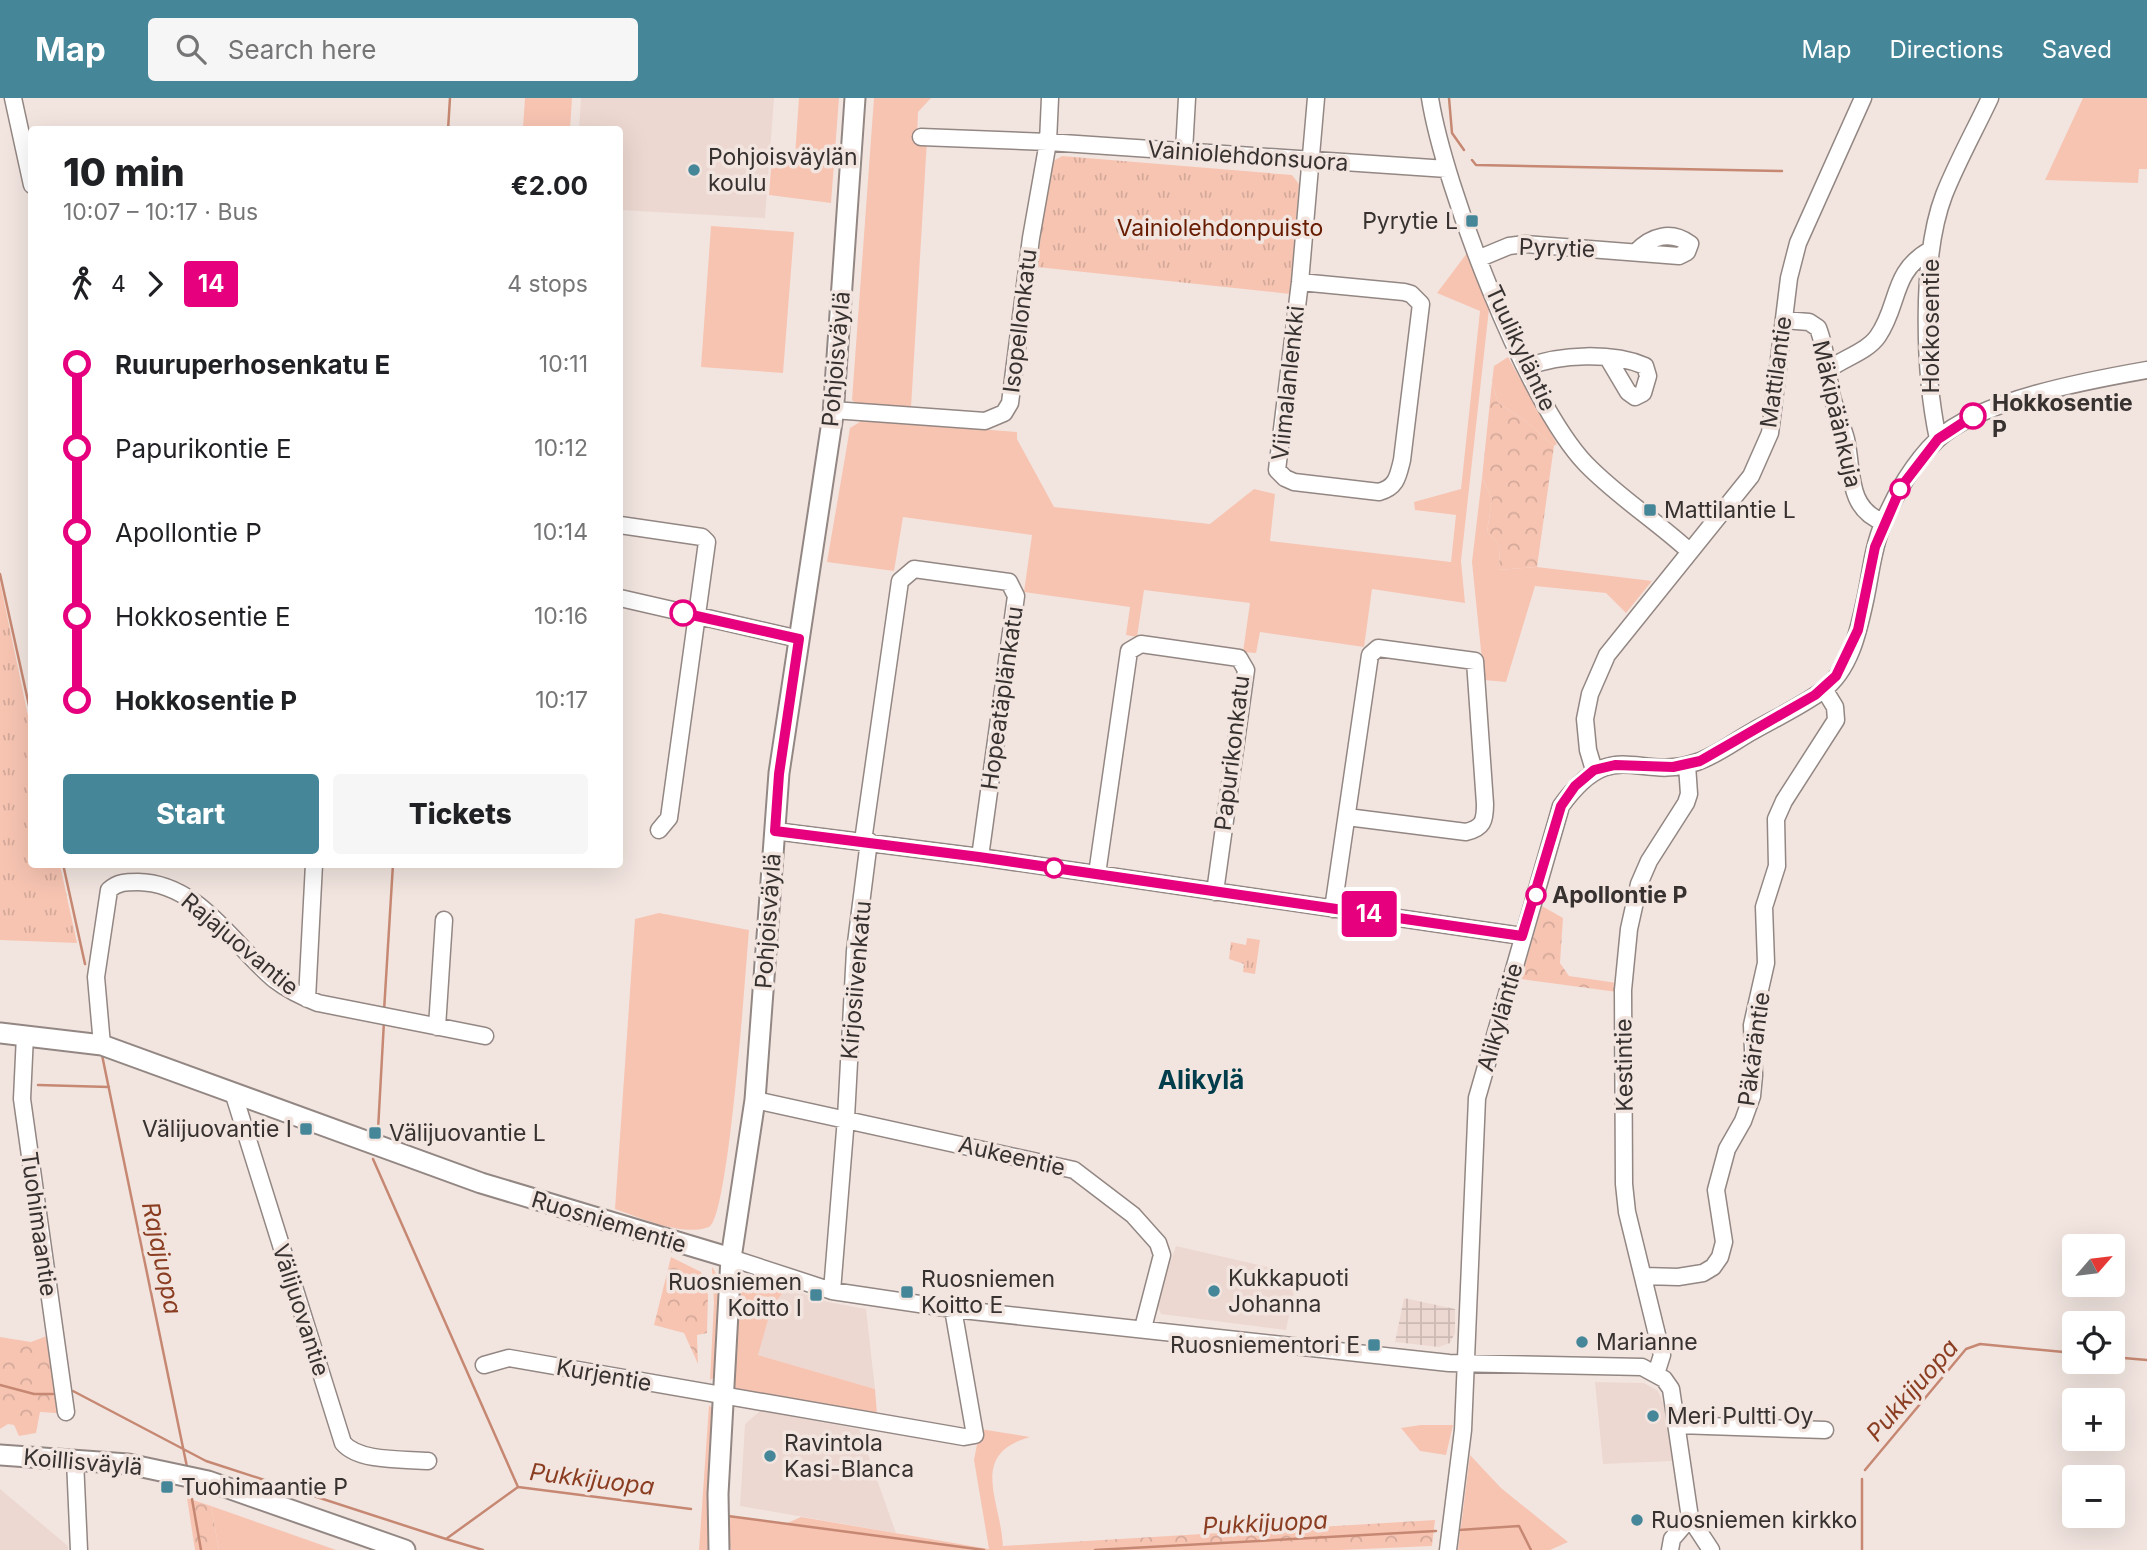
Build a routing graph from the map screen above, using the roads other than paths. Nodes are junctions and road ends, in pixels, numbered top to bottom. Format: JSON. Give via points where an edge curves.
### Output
{"nodes":[{"id":1,"x":13,"y":98,"type":"edge"},
{"id":2,"x":855,"y":98,"type":"edge"},
{"id":3,"x":1050,"y":98,"type":"edge"},
{"id":4,"x":1187,"y":98,"type":"edge"},
{"id":5,"x":1316,"y":98,"type":"edge"},
{"id":6,"x":1430,"y":98,"type":"edge"},
{"id":7,"x":1863,"y":98,"type":"edge"},
{"id":8,"x":1990,"y":98,"type":"edge"},
{"id":9,"x":921,"y":137,"type":"dead end"},
{"id":10,"x":1048,"y":142,"type":"junction"},
{"id":11,"x":1184,"y":150,"type":"junction"},
{"id":12,"x":1312,"y":162,"type":"junction"},
{"id":13,"x":28,"y":167,"type":"edge"},
{"id":14,"x":1447,"y":169,"type":"junction"},
{"id":15,"x":1930,"y":250,"type":"junction"},
{"id":16,"x":1636,"y":252,"type":"dead end"},
{"id":17,"x":1480,"y":258,"type":"junction"},
{"id":18,"x":1300,"y":282,"type":"junction"},
{"id":19,"x":1784,"y":320,"type":"junction"},
{"id":20,"x":1609,"y":359,"type":"dead end"},
{"id":21,"x":1527,"y":367,"type":"junction"},
{"id":22,"x":1829,"y":369,"type":"junction"},
{"id":23,"x":2147,"y":370,"type":"edge"},
{"id":24,"x":833,"y":410,"type":"junction"},
{"id":25,"x":1938,"y":439,"type":"junction"},
{"id":26,"x":1883,"y":522,"type":"junction"},
{"id":27,"x":623,"y":525,"type":"edge"},
{"id":28,"x":1688,"y":550,"type":"junction"},
{"id":29,"x":623,"y":599,"type":"edge"},
{"id":30,"x":698,"y":616,"type":"junction"},
{"id":31,"x":799,"y":639,"type":"junction"},
{"id":32,"x":1824,"y":689,"type":"junction"},
{"id":33,"x":1687,"y":765,"type":"junction"},
{"id":34,"x":1594,"y":770,"type":"junction"},
{"id":35,"x":1348,"y":817,"type":"junction"},
{"id":36,"x":659,"y":830,"type":"dead end"},
{"id":37,"x":775,"y":831,"type":"junction"},
{"id":38,"x":866,"y":841,"type":"junction"},
{"id":39,"x":979,"y":857,"type":"junction"},
{"id":40,"x":314,"y":868,"type":"edge"},
{"id":41,"x":1097,"y":874,"type":"junction"},
{"id":42,"x":1215,"y":892,"type":"junction"},
{"id":43,"x":1333,"y":909,"type":"junction"},
{"id":44,"x":444,"y":920,"type":"dead end"},
{"id":45,"x":1522,"y":936,"type":"junction"},
{"id":46,"x":307,"y":999,"type":"junction"},
{"id":47,"x":437,"y":1027,"type":"junction"},
{"id":48,"x":0,"y":1033,"type":"edge"},
{"id":49,"x":25,"y":1035,"type":"junction"},
{"id":50,"x":485,"y":1036,"type":"dead end"},
{"id":51,"x":102,"y":1045,"type":"junction"},
{"id":52,"x":233,"y":1092,"type":"junction"},
{"id":53,"x":755,"y":1100,"type":"junction"},
{"id":54,"x":846,"y":1118,"type":"junction"},
{"id":55,"x":731,"y":1258,"type":"junction"},
{"id":56,"x":1644,"y":1276,"type":"junction"},
{"id":57,"x":832,"y":1291,"type":"junction"},
{"id":58,"x":953,"y":1308,"type":"junction"},
{"id":59,"x":1143,"y":1328,"type":"junction"},
{"id":60,"x":1466,"y":1363,"type":"junction"},
{"id":61,"x":484,"y":1365,"type":"dead end"},
{"id":62,"x":1656,"y":1374,"type":"junction"},
{"id":63,"x":723,"y":1397,"type":"junction"},
{"id":64,"x":66,"y":1412,"type":"dead end"},
{"id":65,"x":1678,"y":1425,"type":"junction"},
{"id":66,"x":1825,"y":1430,"type":"dead end"},
{"id":67,"x":0,"y":1455,"type":"edge"},
{"id":68,"x":75,"y":1460,"type":"junction"},
{"id":69,"x":428,"y":1461,"type":"dead end"},
{"id":70,"x":1690,"y":1518,"type":"junction"},
{"id":71,"x":721,"y":1546,"type":"edge"},
{"id":72,"x":79,"y":1550,"type":"edge"},
{"id":73,"x":405,"y":1550,"type":"edge"},
{"id":74,"x":1448,"y":1550,"type":"edge"},
{"id":75,"x":1670,"y":1550,"type":"edge"},
{"id":76,"x":1712,"y":1550,"type":"edge"}],
"edges":[{"from":1,"to":13,"type":"street"},
{"from":2,"to":24,"type":"main road","name":"Pohjoisväylä"},
{"from":3,"to":10,"type":"street","name":"Isopellonkatu"},
{"from":4,"to":11,"type":"street"},
{"from":5,"to":12,"type":"street","name":"Viimalanlenkki"},
{"from":6,"to":14,"type":"street","name":"Tuulikyläntie"},
{"from":7,"to":19,"type":"street","name":"Mattilantie","via":[[1798,243]]},
{"from":8,"to":15,"type":"street","name":"Hokkosentie","via":[[1944,196]]},
{"from":9,"to":10,"type":"street","name":"Vainiolehdonsuora"},
{"from":10,"to":11,"type":"street","name":"Vainiolehdonsuora"},
{"from":10,"to":24,"type":"street","name":"Isopellonkatu","via":[[1010,403],[1004,413],[985,421]]},
{"from":11,"to":12,"type":"street","name":"Vainiolehdonsuora"},
{"from":12,"to":14,"type":"street","name":"Vainiolehdonsuora"},
{"from":12,"to":18,"type":"street","name":"Viimalanlenkki"},
{"from":14,"to":17,"type":"street","name":"Tuulikyläntie"},
{"from":15,"to":22,"type":"street","via":[[1912,260],[1878,336]]},
{"from":15,"to":25,"type":"street","name":"Hokkosentie","via":[[1931,406]]},
{"from":16,"to":17,"type":"street","name":"Pyrytie","via":[[1525,244]]},
{"from":17,"to":21,"type":"street","name":"Tuulikyläntie"},
{"from":18,"to":18,"type":"street","name":"Viimalanlenkki","via":[[1278,470],[1294,482],[1387,490],[1396,483],[1402,460],[1422,304],[1411,293]]},
{"from":19,"to":22,"type":"street","name":"Mäkipäänkuja","via":[[1809,322],[1818,328]]},
{"from":19,"to":28,"type":"street","name":"Mattilantie","via":[[1770,433],[1751,475]]},
{"from":20,"to":21,"type":"street","via":[[1563,356]]},
{"from":21,"to":28,"type":"street","name":"Tuulikyläntie","via":[[1562,433],[1586,463]]},
{"from":22,"to":26,"type":"street","name":"Mäkipäänkuja","via":[[1858,502]]},
{"from":23,"to":25,"type":"street","via":[[2003,404],[1973,416]]},
{"from":24,"to":31,"type":"main road","name":"Pohjoisväylä"},
{"from":25,"to":26,"type":"street","via":[[1901,487]]},
{"from":26,"to":32,"type":"street","via":[[1858,630],[1848,657]]},
{"from":27,"to":30,"type":"street","via":[[702,537],[707,542]]},
{"from":28,"to":34,"type":"street","name":"Mattilantie","via":[[1607,655],[1590,694],[1585,736]]},
{"from":29,"to":30,"type":"street"},
{"from":30,"to":31,"type":"street"},
{"from":30,"to":36,"type":"street","via":[[669,818]]},
{"from":31,"to":37,"type":"main road","name":"Pohjoisväylä"},
{"from":32,"to":33,"type":"street"},
{"from":32,"to":56,"type":"street","name":"Päkäräntie","via":[[1835,707],[1836,720],[1776,819],[1777,866],[1764,908],[1766,963],[1752,1025],[1752,1096],[1727,1149],[1716,1190],[1724,1242],[1720,1257],[1703,1273]]},
{"from":33,"to":34,"type":"street","via":[[1634,763]]},
{"from":33,"to":56,"type":"street","name":"Kestintie","via":[[1686,803],[1639,884],[1623,990],[1624,1184]]},
{"from":34,"to":45,"type":"street","name":"Alikyläntie","via":[[1561,806]]},
{"from":35,"to":35,"type":"street","via":[[1370,655],[1378,648],[1475,661],[1485,804],[1478,829],[1466,832]]},
{"from":35,"to":43,"type":"street"},
{"from":37,"to":38,"type":"street"},
{"from":37,"to":53,"type":"main road","name":"Pohjoisväylä"},
{"from":38,"to":39,"type":"street"},
{"from":38,"to":39,"type":"street","name":"Hopeatäplänkatu","via":[[900,580],[914,569],[1009,582],[1016,596]]},
{"from":38,"to":54,"type":"street","name":"Kirjosiivenkatu"},
{"from":39,"to":41,"type":"street"},
{"from":40,"to":46,"type":"street"},
{"from":41,"to":42,"type":"street"},
{"from":41,"to":42,"type":"street","name":"Papurikonkatu","via":[[1129,651],[1141,644],[1239,658],[1246,670]]},
{"from":42,"to":43,"type":"street"},
{"from":43,"to":45,"type":"street"},
{"from":44,"to":47,"type":"street"},
{"from":45,"to":60,"type":"street","name":"Alikyläntie","via":[[1477,1098]]},
{"from":46,"to":47,"type":"street","name":"Rajajuovantie"},
{"from":46,"to":51,"type":"street","name":"Rajajuovantie","via":[[273,978],[188,897],[170,887],[116,883],[108,890],[96,977]]},
{"from":47,"to":50,"type":"street","name":"Rajajuovantie"},
{"from":48,"to":49,"type":"main road","name":"Ruosniementie"},
{"from":49,"to":51,"type":"main road","name":"Ruosniementie"},
{"from":49,"to":64,"type":"street","name":"Tuohimaantie","via":[[24,1112]]},
{"from":51,"to":52,"type":"main road","name":"Ruosniementie"},
{"from":52,"to":55,"type":"main road","name":"Ruosniementie","via":[[481,1183]]},
{"from":52,"to":69,"type":"street","name":"Välijuovantie","via":[[343,1443],[349,1450],[377,1457]]},
{"from":53,"to":54,"type":"street","name":"Aukeentie"},
{"from":53,"to":55,"type":"main road","name":"Pohjoisväylä"},
{"from":54,"to":57,"type":"street","name":"Kirjosiivenkatu"},
{"from":54,"to":59,"type":"street","name":"Aukeentie","via":[[1074,1170],[1133,1215],[1163,1255]]},
{"from":55,"to":57,"type":"street","name":"Ruosniementie"},
{"from":55,"to":63,"type":"main road","name":"Pohjoisväylä"},
{"from":56,"to":62,"type":"street","name":"Kestintie","via":[[1662,1355]]},
{"from":57,"to":58,"type":"street","name":"Ruosniementie"},
{"from":58,"to":59,"type":"street","name":"Ruosniementie"},
{"from":58,"to":63,"type":"street","name":"Kurjentie","via":[[975,1435],[964,1437]]},
{"from":59,"to":60,"type":"street","name":"Ruosniementie"},
{"from":60,"to":62,"type":"street","name":"Ruosniementie","via":[[1642,1367]]},
{"from":60,"to":74,"type":"street"},
{"from":61,"to":63,"type":"street","name":"Kurjentie","via":[[509,1358]]},
{"from":62,"to":65,"type":"street","via":[[1671,1389]]},
{"from":63,"to":71,"type":"main road","name":"Pohjoisväylä","via":[[718,1494]]},
{"from":65,"to":66,"type":"street"},
{"from":65,"to":70,"type":"street"},
{"from":67,"to":68,"type":"main road","name":"Koillisväylä"},
{"from":68,"to":72,"type":"street"},
{"from":68,"to":73,"type":"main road","name":"Koillisväylä","via":[[128,1464],[208,1481]]},
{"from":70,"to":75,"type":"street","via":[[1672,1539]]},
{"from":70,"to":76,"type":"street"}]}
